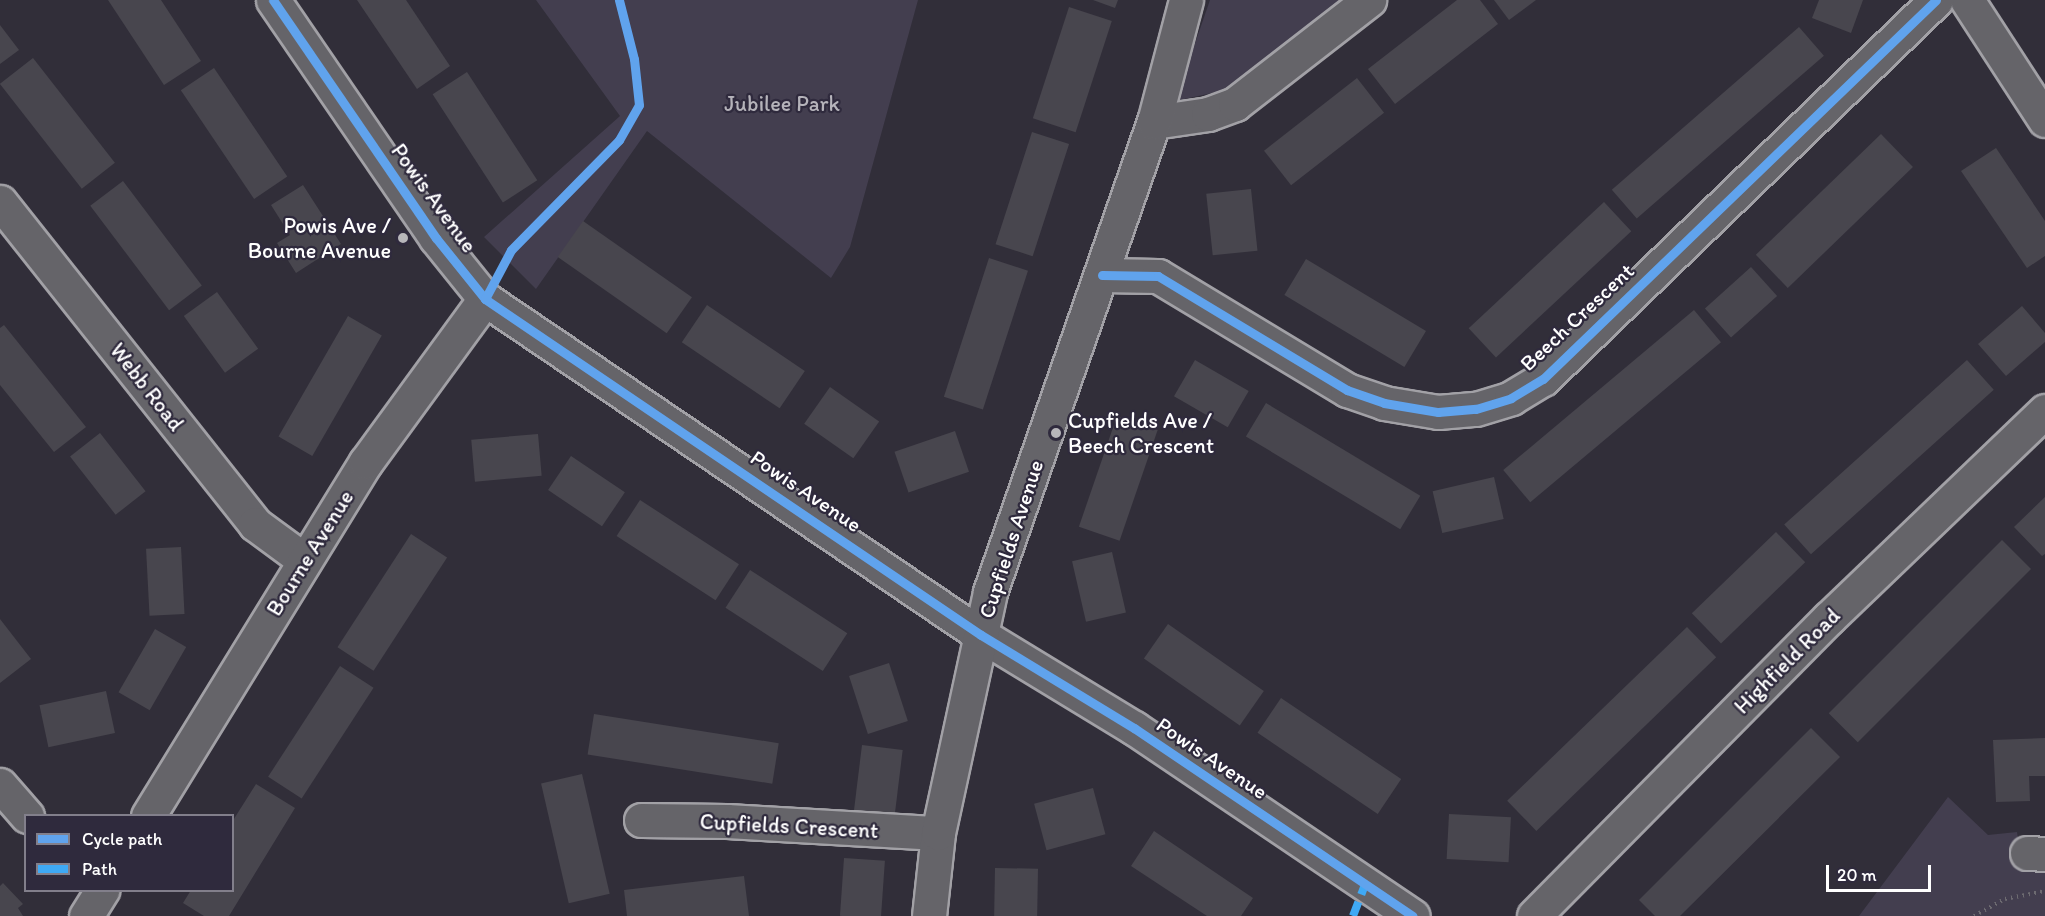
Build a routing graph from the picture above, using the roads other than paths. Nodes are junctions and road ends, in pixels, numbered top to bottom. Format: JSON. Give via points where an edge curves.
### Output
{"nodes":[{"id":1,"x":273,"y":0,"type":"edge"},
{"id":2,"x":1186,"y":0,"type":"edge"},
{"id":3,"x":1369,"y":0,"type":"edge"},
{"id":4,"x":1936,"y":0,"type":"edge"},
{"id":5,"x":1968,"y":0,"type":"edge"},
{"id":6,"x":2045,"y":120,"type":"edge"},
{"id":7,"x":1154,"y":122,"type":"junction"},
{"id":8,"x":0,"y":201,"type":"edge"},
{"id":9,"x":1102,"y":275,"type":"junction"},
{"id":10,"x":485,"y":299,"type":"junction"},
{"id":11,"x":2045,"y":411,"type":"edge"},
{"id":12,"x":304,"y":560,"type":"junction"},
{"id":13,"x":981,"y":635,"type":"junction"},
{"id":14,"x":0,"y":784,"type":"edge"},
{"id":15,"x":25,"y":814,"type":"edge"},
{"id":16,"x":149,"y":814,"type":"edge"},
{"id":17,"x":641,"y":820,"type":"dead end"},
{"id":18,"x":938,"y":833,"type":"junction"},
{"id":19,"x":101,"y":892,"type":"edge"},
{"id":20,"x":86,"y":916,"type":"edge"},
{"id":21,"x":929,"y":916,"type":"edge"},
{"id":22,"x":1413,"y":916,"type":"edge"},
{"id":23,"x":1534,"y":916,"type":"edge"}],
"edges":[{"from":1,"to":10,"type":"street","name":"Powis Avenue","via":[[436,238]]},
{"from":2,"to":7,"type":"street","name":"Cupfields Avenue"},
{"from":3,"to":7,"type":"street","via":[[1235,104],[1208,114]]},
{"from":4,"to":9,"type":"street","name":"Beech Crescent","via":[[1543,380],[1511,398],[1476,409],[1438,412],[1384,403],[1347,390],[1158,276]]},
{"from":5,"to":6,"type":"street"},
{"from":7,"to":9,"type":"street","name":"Cupfields Avenue"},
{"from":8,"to":12,"type":"street","name":"Webb Road","via":[[255,524]]},
{"from":9,"to":13,"type":"street","name":"Cupfields Avenue","via":[[990,592]]},
{"from":10,"to":12,"type":"street","name":"Bourne Avenue","via":[[366,462]]},
{"from":10,"to":13,"type":"street","name":"Powis Avenue"},
{"from":11,"to":23,"type":"street","name":"Highfield Road","via":[[1829,618]]},
{"from":12,"to":16,"type":"street","name":"Bourne Avenue"},
{"from":13,"to":18,"type":"street","name":"Cupfields Avenue"},
{"from":13,"to":22,"type":"street","name":"Powis Avenue","via":[[1134,728]]},
{"from":14,"to":15,"type":"street"},
{"from":17,"to":18,"type":"street","name":"Cupfields Crescent"},
{"from":18,"to":21,"type":"street","name":"Cupfields Avenue"},
{"from":19,"to":20,"type":"street"}]}
